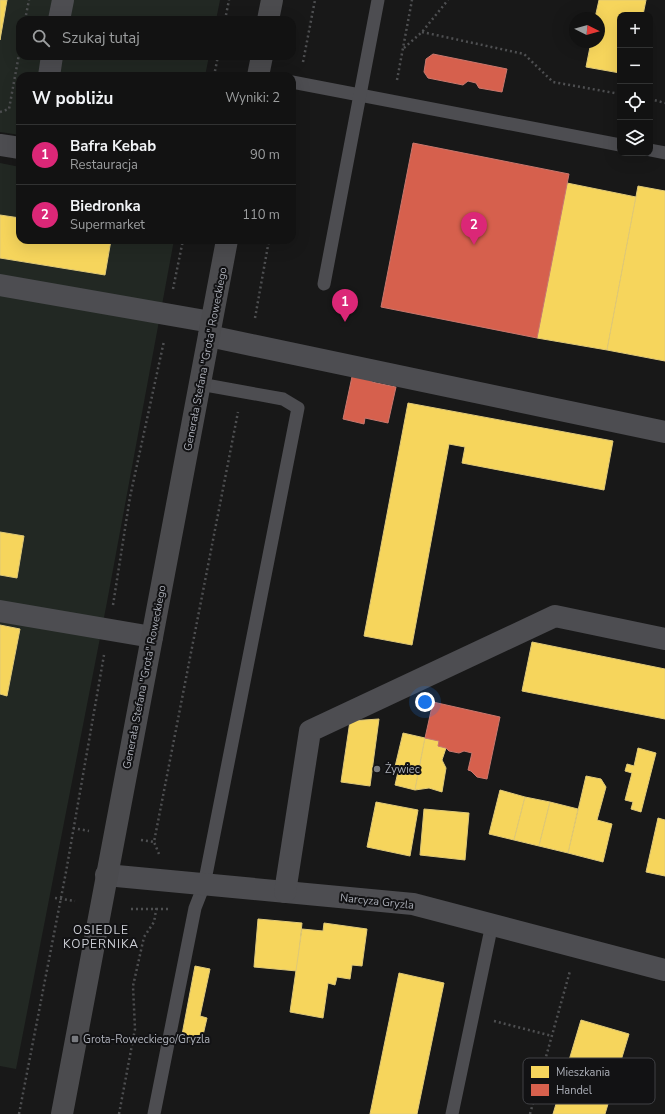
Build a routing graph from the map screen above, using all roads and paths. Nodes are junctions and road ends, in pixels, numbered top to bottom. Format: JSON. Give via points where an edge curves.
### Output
{"nodes":[{"id":1,"x":29,"y":0,"type":"edge"},
{"id":2,"x":63,"y":0,"type":"edge"},
{"id":3,"x":229,"y":0,"type":"edge"},
{"id":4,"x":272,"y":0,"type":"edge"},
{"id":5,"x":315,"y":0,"type":"edge"},
{"id":6,"x":378,"y":0,"type":"edge"},
{"id":7,"x":412,"y":0,"type":"edge"},
{"id":8,"x":448,"y":0,"type":"edge"},
{"id":9,"x":26,"y":16,"type":"edge"},
{"id":10,"x":60,"y":16,"type":"edge"},
{"id":11,"x":226,"y":16,"type":"edge"},
{"id":12,"x":269,"y":16,"type":"edge"},
{"id":13,"x":422,"y":32,"type":"junction"},
{"id":14,"x":403,"y":48,"type":"junction"},
{"id":15,"x":18,"y":60,"type":"edge"},
{"id":16,"x":51,"y":60,"type":"edge"},
{"id":17,"x":217,"y":60,"type":"edge"},
{"id":18,"x":50,"y":72,"type":"edge"},
{"id":19,"x":215,"y":72,"type":"edge"},
{"id":20,"x":296,"y":78,"type":"edge"},
{"id":21,"x":296,"y":82,"type":"edge"},
{"id":22,"x":617,"y":93,"type":"edge"},
{"id":23,"x":359,"y":95,"type":"junction"},
{"id":24,"x":653,"y":100,"type":"edge"},
{"id":25,"x":393,"y":101,"type":"junction"},
{"id":26,"x":665,"y":103,"type":"edge"},
{"id":27,"x":0,"y":112,"type":"edge"},
{"id":28,"x":617,"y":143,"type":"edge"},
{"id":29,"x":0,"y":145,"type":"edge"},
{"id":30,"x":16,"y":147,"type":"edge"},
{"id":31,"x":653,"y":151,"type":"edge"},
{"id":32,"x":665,"y":153,"type":"edge"},
{"id":33,"x":182,"y":244,"type":"edge"},
{"id":34,"x":226,"y":244,"type":"edge"},
{"id":35,"x":268,"y":244,"type":"edge"},
{"id":36,"x":324,"y":284,"type":"dead end"},
{"id":37,"x":0,"y":285,"type":"edge"},
{"id":38,"x":168,"y":315,"type":"junction"},
{"id":39,"x":210,"y":329,"type":"junction"},
{"id":40,"x":250,"y":345,"type":"junction"},
{"id":41,"x":200,"y":384,"type":"junction"},
{"id":42,"x":241,"y":391,"type":"junction"},
{"id":43,"x":665,"y":432,"type":"edge"},
{"id":44,"x":0,"y":611,"type":"edge"},
{"id":45,"x":109,"y":630,"type":"junction"},
{"id":46,"x":152,"y":637,"type":"junction"},
{"id":47,"x":665,"y":639,"type":"edge"},
{"id":48,"x":106,"y":875,"type":"junction"},
{"id":49,"x":162,"y":881,"type":"junction"},
{"id":50,"x":204,"y":885,"type":"junction"},
{"id":51,"x":285,"y":892,"type":"junction"},
{"id":52,"x":55,"y":898,"type":"dead end"},
{"id":53,"x":60,"y":898,"type":"junction"},
{"id":54,"x":76,"y":901,"type":"dead end"},
{"id":55,"x":195,"y":908,"type":"junction"},
{"id":56,"x":131,"y":909,"type":"dead end"},
{"id":57,"x":156,"y":910,"type":"junction"},
{"id":58,"x":492,"y":924,"type":"junction"},
{"id":59,"x":571,"y":965,"type":"dead end"},
{"id":60,"x":665,"y":970,"type":"edge"},
{"id":61,"x":472,"y":1015,"type":"junction"},
{"id":62,"x":552,"y":1036,"type":"junction"},
{"id":63,"x":546,"y":1058,"type":"edge"},
{"id":64,"x":533,"y":1104,"type":"edge"},
{"id":65,"x":19,"y":1114,"type":"edge"},
{"id":66,"x":62,"y":1114,"type":"edge"},
{"id":67,"x":119,"y":1114,"type":"edge"},
{"id":68,"x":154,"y":1114,"type":"edge"},
{"id":69,"x":452,"y":1114,"type":"edge"},
{"id":70,"x":530,"y":1114,"type":"edge"}],
"edges":[{"from":1,"to":9,"type":"path"},
{"from":2,"to":10,"type":"street"},
{"from":3,"to":11,"type":"path"},
{"from":4,"to":12,"type":"street"},
{"from":5,"to":20,"type":"path"},
{"from":6,"to":23,"type":"lane"},
{"from":7,"to":14,"type":"path"},
{"from":8,"to":13,"type":"path"},
{"from":13,"to":14,"type":"path"},
{"from":13,"to":22,"type":"path","via":[[524,54],[552,82]]},
{"from":14,"to":25,"type":"path"},
{"from":15,"to":27,"type":"path","via":[[9,109]]},
{"from":16,"to":18,"type":"street"},
{"from":17,"to":19,"type":"path"},
{"from":21,"to":23,"type":"lane"},
{"from":23,"to":25,"type":"lane"},
{"from":23,"to":36,"type":"lane"},
{"from":24,"to":26,"type":"path"},
{"from":25,"to":28,"type":"lane"},
{"from":29,"to":30,"type":"street"},
{"from":31,"to":32,"type":"lane"},
{"from":33,"to":38,"type":"path"},
{"from":34,"to":39,"type":"street","name":"Generała Stefana \"Grota\" Roweckiego"},
{"from":35,"to":40,"type":"path"},
{"from":37,"to":38,"type":"street"},
{"from":38,"to":39,"type":"street"},
{"from":38,"to":45,"type":"path","via":[[130,497]]},
{"from":39,"to":40,"type":"street"},
{"from":39,"to":41,"type":"street","name":"Generała Stefana \"Grota\" Roweckiego"},
{"from":40,"to":43,"type":"street"},
{"from":41,"to":42,"type":"lane"},
{"from":41,"to":46,"type":"street","name":"Generała Stefana \"Grota\" Roweckiego"},
{"from":42,"to":49,"type":"path","via":[[154,842],[165,869]]},
{"from":42,"to":50,"type":"lane","via":[[283,399],[298,408]]},
{"from":44,"to":45,"type":"street"},
{"from":45,"to":46,"type":"street"},
{"from":45,"to":53,"type":"path"},
{"from":46,"to":48,"type":"street","name":"Generała Stefana \"Grota\" Roweckiego"},
{"from":47,"to":51,"type":"street","via":[[554,616],[310,731]]},
{"from":48,"to":49,"type":"street","name":"Narcyza Gryzla"},
{"from":48,"to":66,"type":"street","name":"Generała Stefana \"Grota\" Roweckiego"},
{"from":49,"to":50,"type":"street","name":"Narcyza Gryzla"},
{"from":49,"to":57,"type":"path"},
{"from":50,"to":51,"type":"street","name":"Narcyza Gryzla"},
{"from":50,"to":55,"type":"lane"},
{"from":51,"to":58,"type":"street","name":"Narcyza Gryzla","via":[[413,904]]},
{"from":52,"to":53,"type":"path"},
{"from":53,"to":54,"type":"path"},
{"from":53,"to":65,"type":"path"},
{"from":55,"to":57,"type":"path"},
{"from":55,"to":68,"type":"lane"},
{"from":56,"to":57,"type":"path"},
{"from":57,"to":67,"type":"path","via":[[154,922],[144,937],[133,986],[136,1029]]},
{"from":58,"to":60,"type":"street","name":"Narcyza Gryzla"},
{"from":58,"to":61,"type":"lane"},
{"from":59,"to":62,"type":"path"},
{"from":61,"to":62,"type":"path"},
{"from":61,"to":69,"type":"lane"},
{"from":62,"to":63,"type":"path"},
{"from":64,"to":70,"type":"path"}]}
